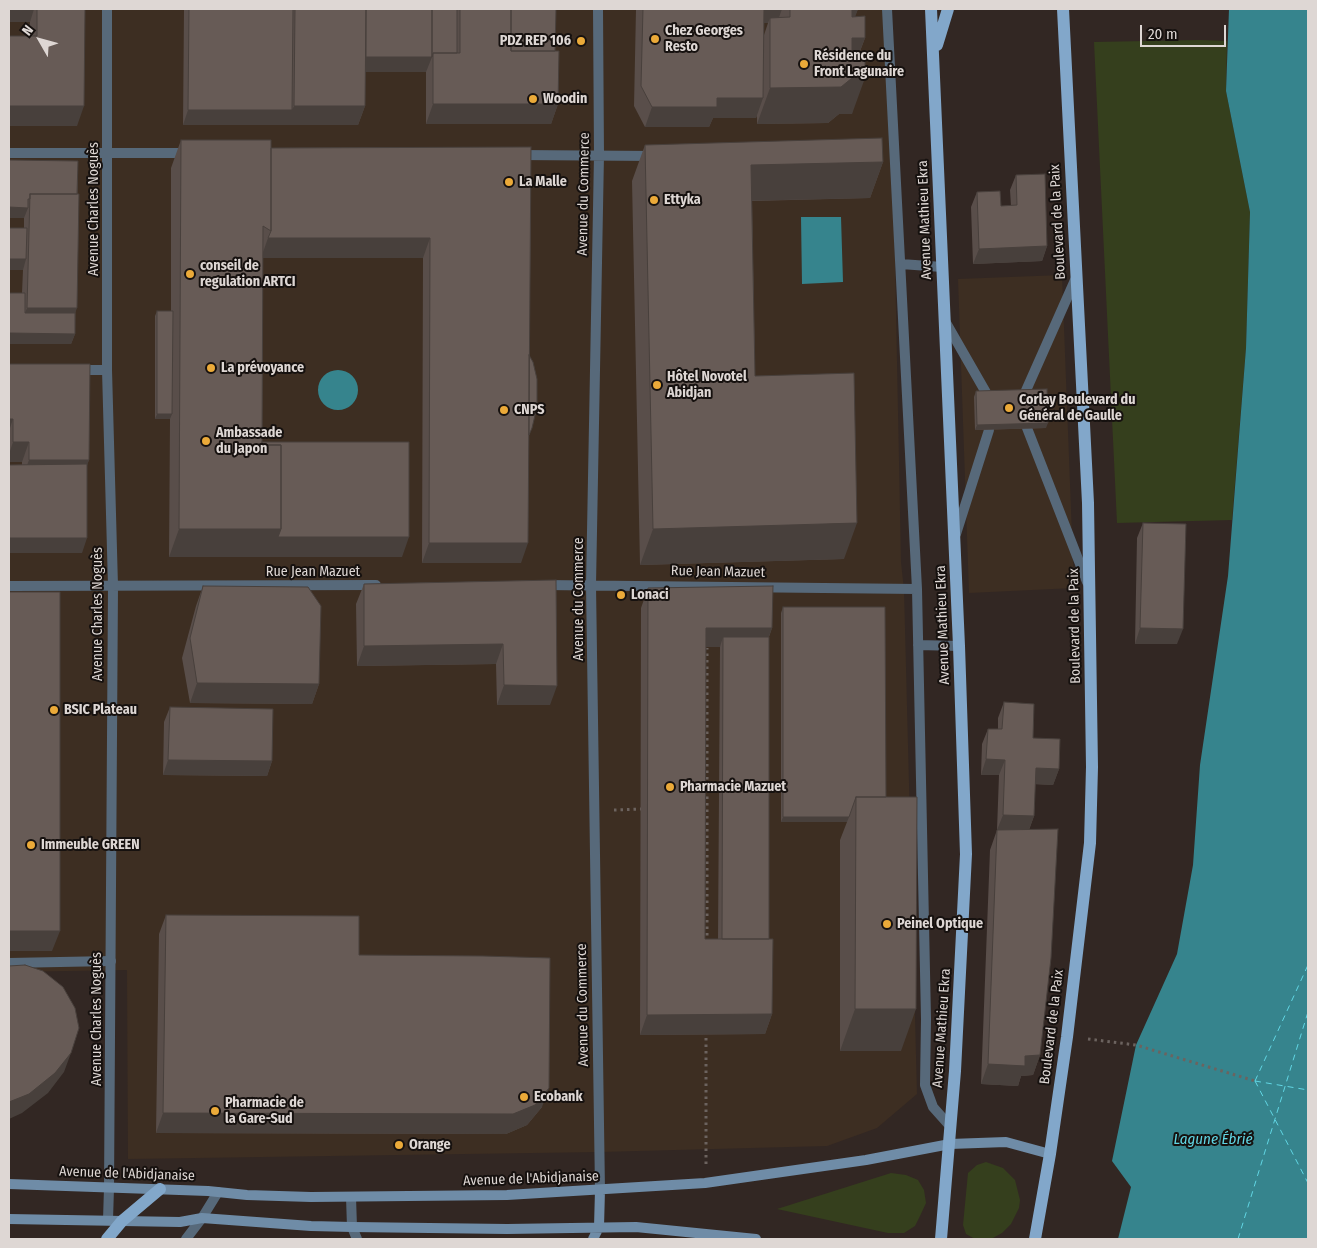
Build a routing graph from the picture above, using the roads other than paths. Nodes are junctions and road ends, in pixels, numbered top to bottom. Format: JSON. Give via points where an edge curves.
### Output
{"nodes":[{"id":1,"x":107,"y":9,"type":"edge"},
{"id":2,"x":598,"y":9,"type":"edge"},
{"id":3,"x":887,"y":9,"type":"edge"},
{"id":4,"x":931,"y":9,"type":"edge"},
{"id":5,"x":948,"y":9,"type":"edge"},
{"id":6,"x":1063,"y":9,"type":"edge"},
{"id":7,"x":933,"y":57,"type":"junction"},
{"id":8,"x":107,"y":152,"type":"junction"},
{"id":9,"x":9,"y":153,"type":"edge"},
{"id":10,"x":197,"y":153,"type":"edge"},
{"id":11,"x":504,"y":155,"type":"edge"},
{"id":12,"x":598,"y":155,"type":"junction"},
{"id":13,"x":668,"y":156,"type":"edge"},
{"id":14,"x":902,"y":264,"type":"junction"},
{"id":15,"x":942,"y":267,"type":"junction"},
{"id":16,"x":1075,"y":280,"type":"junction"},
{"id":17,"x":945,"y":320,"type":"junction"},
{"id":18,"x":68,"y":370,"type":"edge"},
{"id":19,"x":107,"y":370,"type":"junction"},
{"id":20,"x":1024,"y":395,"type":"edge"},
{"id":21,"x":988,"y":396,"type":"edge"},
{"id":22,"x":1027,"y":428,"type":"edge"},
{"id":23,"x":989,"y":430,"type":"edge"},
{"id":24,"x":955,"y":538,"type":"junction"},
{"id":25,"x":382,"y":585,"type":"edge"},
{"id":26,"x":532,"y":585,"type":"edge"},
{"id":27,"x":591,"y":585,"type":"junction"},
{"id":28,"x":9,"y":586,"type":"edge"},
{"id":29,"x":113,"y":586,"type":"junction"},
{"id":30,"x":1089,"y":588,"type":"junction"},
{"id":31,"x":917,"y":589,"type":"junction"},
{"id":32,"x":918,"y":645,"type":"junction"},
{"id":33,"x":959,"y":646,"type":"junction"},
{"id":34,"x":111,"y":961,"type":"junction"},
{"id":35,"x":9,"y":963,"type":"edge"},
{"id":36,"x":949,"y":1125,"type":"junction"},
{"id":37,"x":950,"y":1144,"type":"junction"},
{"id":38,"x":1050,"y":1154,"type":"junction"},
{"id":39,"x":9,"y":1184,"type":"edge"},
{"id":40,"x":109,"y":1188,"type":"junction"},
{"id":41,"x":160,"y":1189,"type":"junction"},
{"id":42,"x":600,"y":1190,"type":"junction"},
{"id":43,"x":218,"y":1192,"type":"junction"},
{"id":44,"x":351,"y":1197,"type":"junction"},
{"id":45,"x":202,"y":1218,"type":"junction"},
{"id":46,"x":9,"y":1219,"type":"edge"},
{"id":47,"x":108,"y":1220,"type":"junction"},
{"id":48,"x":122,"y":1221,"type":"junction"},
{"id":49,"x":352,"y":1227,"type":"junction"},
{"id":50,"x":599,"y":1227,"type":"junction"},
{"id":51,"x":107,"y":1239,"type":"edge"},
{"id":52,"x":186,"y":1239,"type":"edge"},
{"id":53,"x":357,"y":1239,"type":"edge"},
{"id":54,"x":594,"y":1239,"type":"edge"},
{"id":55,"x":756,"y":1239,"type":"edge"},
{"id":56,"x":941,"y":1239,"type":"edge"},
{"id":57,"x":1035,"y":1239,"type":"edge"}],
"edges":[{"from":1,"to":8,"type":"street","name":"Avenue Charles Noguès"},
{"from":2,"to":12,"type":"street","name":"Avenue du Commerce"},
{"from":3,"to":14,"type":"street","via":[[890,160]]},
{"from":4,"to":7,"type":"main road","name":"Avenue Mathieu Ekra"},
{"from":5,"to":7,"type":"main road"},
{"from":6,"to":16,"type":"main road","name":"Boulevard de la Paix"},
{"from":7,"to":15,"type":"main road","name":"Avenue Mathieu Ekra"},
{"from":8,"to":9,"type":"street"},
{"from":8,"to":10,"type":"street"},
{"from":8,"to":19,"type":"street","name":"Avenue Charles Noguès"},
{"from":11,"to":12,"type":"street"},
{"from":12,"to":13,"type":"street"},
{"from":12,"to":27,"type":"street","name":"Avenue du Commerce"},
{"from":14,"to":15,"type":"street"},
{"from":14,"to":31,"type":"street"},
{"from":15,"to":17,"type":"main road","name":"Avenue Mathieu Ekra"},
{"from":16,"to":20,"type":"street"},
{"from":16,"to":30,"type":"main road","name":"Boulevard de la Paix","via":[[1088,503]]},
{"from":17,"to":21,"type":"street"},
{"from":17,"to":24,"type":"main road","name":"Avenue Mathieu Ekra"},
{"from":18,"to":19,"type":"street"},
{"from":19,"to":29,"type":"street","name":"Avenue Charles Noguès"},
{"from":22,"to":30,"type":"street"},
{"from":23,"to":24,"type":"street"},
{"from":24,"to":33,"type":"main road","name":"Avenue Mathieu Ekra"},
{"from":25,"to":29,"type":"street","name":"Rue Jean Mazuet"},
{"from":26,"to":27,"type":"street","name":"Rue Jean Mazuet"},
{"from":27,"to":31,"type":"street","name":"Rue Jean Mazuet"},
{"from":27,"to":42,"type":"street","name":"Avenue du Commerce"},
{"from":28,"to":29,"type":"street","name":"Rue Jean Mazuet"},
{"from":29,"to":34,"type":"street","name":"Avenue Charles Noguès"},
{"from":30,"to":38,"type":"main road","name":"Boulevard de la Paix","via":[[1090,843]]},
{"from":31,"to":32,"type":"street"},
{"from":32,"to":33,"type":"street"},
{"from":32,"to":36,"type":"street","via":[[925,1085],[933,1107]]},
{"from":33,"to":36,"type":"main road","name":"Avenue Mathieu Ekra","via":[[966,854],[958,1023]]},
{"from":34,"to":35,"type":"street"},
{"from":34,"to":40,"type":"street","name":"Avenue Charles Noguès"},
{"from":36,"to":37,"type":"main road","name":"Avenue Mathieu Ekra"},
{"from":37,"to":38,"type":"main road","name":"Avenue de l'Abidjanaise","via":[[1006,1142]]},
{"from":37,"to":42,"type":"main road","name":"Avenue de l'Abidjanaise","via":[[866,1160],[706,1183]]},
{"from":37,"to":56,"type":"main road","name":"Avenue Mathieu Ekra"},
{"from":38,"to":57,"type":"main road","name":"Boulevard de la Paix"},
{"from":39,"to":40,"type":"main road","name":"Avenue de l'Abidjanaise"},
{"from":40,"to":41,"type":"main road","name":"Avenue de l'Abidjanaise"},
{"from":40,"to":47,"type":"street","name":"Avenue Charles Noguès"},
{"from":41,"to":43,"type":"main road","name":"Avenue de l'Abidjanaise"},
{"from":41,"to":48,"type":"main road"},
{"from":42,"to":44,"type":"main road","name":"Avenue de l'Abidjanaise"},
{"from":42,"to":50,"type":"main road"},
{"from":43,"to":44,"type":"main road","name":"Avenue de l'Abidjanaise","via":[[256,1196]]},
{"from":43,"to":45,"type":"street"},
{"from":44,"to":49,"type":"street"},
{"from":45,"to":48,"type":"main road","via":[[180,1222]]},
{"from":45,"to":49,"type":"main road"},
{"from":45,"to":52,"type":"street"},
{"from":46,"to":47,"type":"main road"},
{"from":47,"to":48,"type":"main road"},
{"from":48,"to":51,"type":"main road"},
{"from":49,"to":50,"type":"main road"},
{"from":49,"to":53,"type":"street"},
{"from":50,"to":54,"type":"main road"},
{"from":50,"to":55,"type":"main road","via":[[636,1227]]}]}
